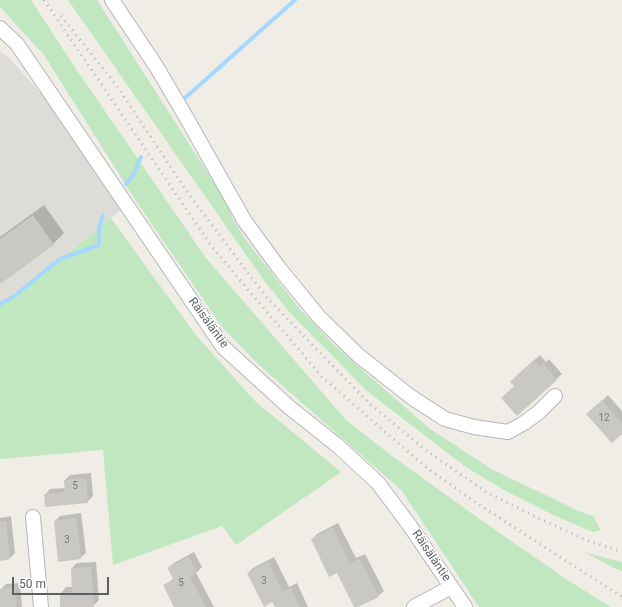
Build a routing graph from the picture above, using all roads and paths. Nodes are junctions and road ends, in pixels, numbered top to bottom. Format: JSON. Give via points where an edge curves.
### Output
{"nodes":[{"id":1,"x":112,"y":0,"type":"edge"},
{"id":2,"x":0,"y":28,"type":"edge"},
{"id":3,"x":555,"y":396,"type":"dead end"},
{"id":4,"x":34,"y":517,"type":"dead end"},
{"id":5,"x":451,"y":587,"type":"junction"},
{"id":6,"x":41,"y":607,"type":"edge"},
{"id":7,"x":414,"y":607,"type":"edge"},
{"id":8,"x":465,"y":607,"type":"edge"}],
"edges":[{"from":1,"to":3,"type":"street","via":[[156,66],[244,220],[319,317],[358,355],[411,397],[445,419],[474,427],[508,432],[539,412]]},
{"from":2,"to":5,"type":"street","name":"Räisäläntie","via":[[17,44],[224,347],[289,407],[378,482]]},
{"from":4,"to":6,"type":"street"},
{"from":5,"to":7,"type":"street"},
{"from":5,"to":8,"type":"street","name":"Räisäläntie"}]}
